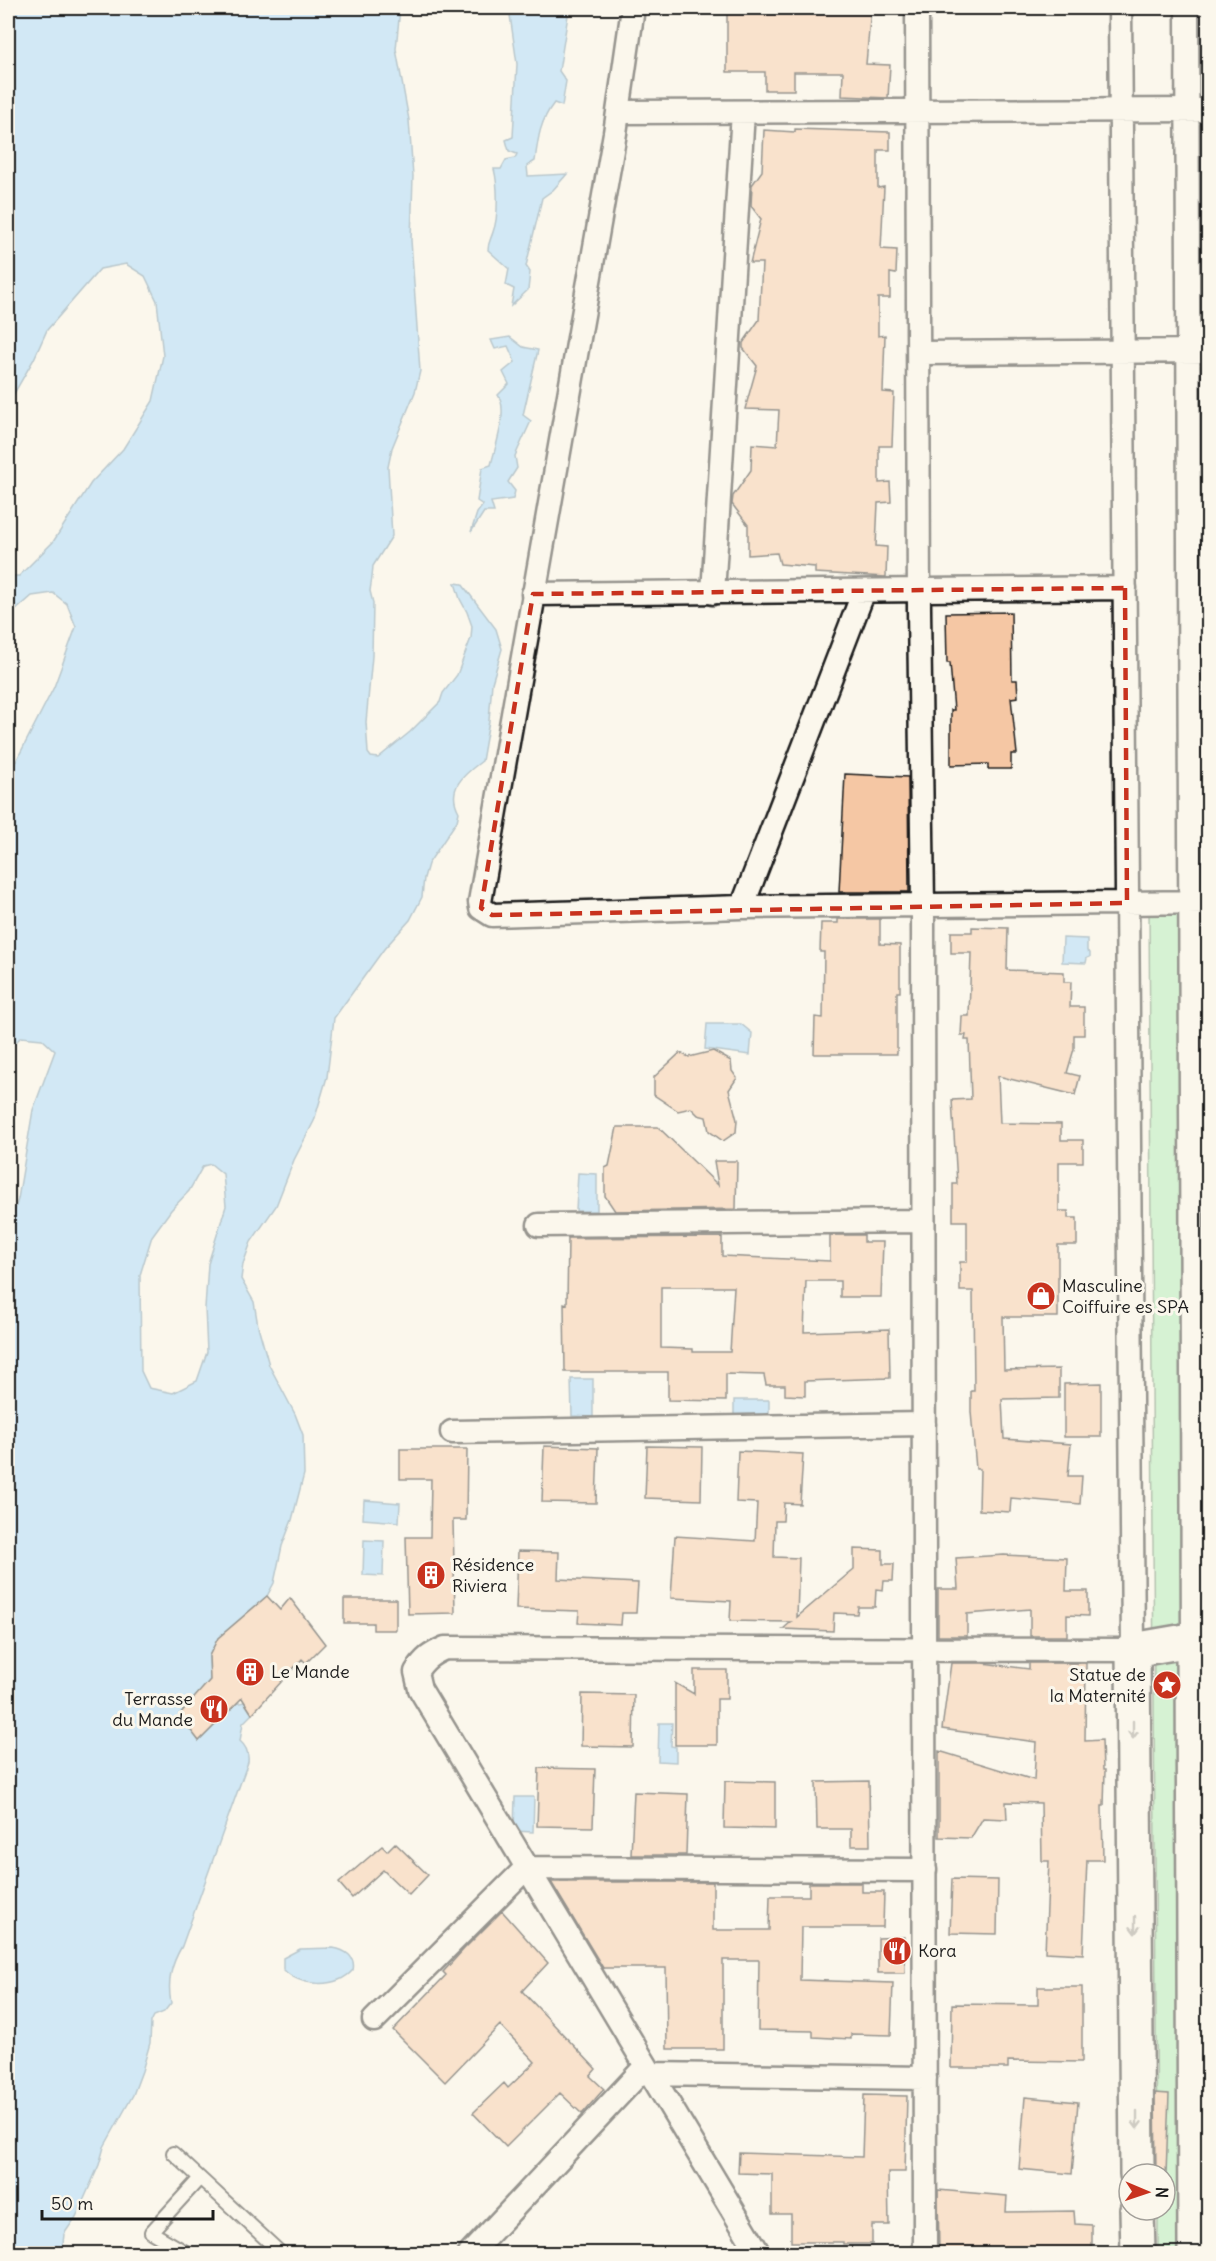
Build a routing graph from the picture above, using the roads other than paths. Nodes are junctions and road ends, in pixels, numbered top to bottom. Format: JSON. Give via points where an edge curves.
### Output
{"nodes":[{"id":1,"x":633,"y":8,"type":"edge"},
{"id":2,"x":917,"y":8,"type":"edge"},
{"id":3,"x":1120,"y":8,"type":"edge"},
{"id":4,"x":1187,"y":8,"type":"edge"},
{"id":5,"x":1121,"y":110,"type":"junction"},
{"id":6,"x":1198,"y":110,"type":"edge"},
{"id":7,"x":919,"y":111,"type":"junction"},
{"id":8,"x":618,"y":112,"type":"junction"},
{"id":9,"x":743,"y":112,"type":"junction"},
{"id":10,"x":1123,"y":351,"type":"junction"},
{"id":11,"x":1198,"y":351,"type":"edge"},
{"id":12,"x":919,"y":353,"type":"junction"},
{"id":13,"x":1125,"y":588,"type":"junction"},
{"id":14,"x":864,"y":591,"type":"junction"},
{"id":15,"x":919,"y":591,"type":"junction"},
{"id":16,"x":713,"y":593,"type":"junction"},
{"id":17,"x":532,"y":594,"type":"junction"},
{"id":18,"x":1199,"y":902,"type":"edge"},
{"id":19,"x":1127,"y":903,"type":"junction"},
{"id":20,"x":923,"y":905,"type":"junction"},
{"id":21,"x":742,"y":907,"type":"junction"},
{"id":22,"x":923,"y":1221,"type":"junction"},
{"id":23,"x":539,"y":1225,"type":"dead end"},
{"id":24,"x":924,"y":1424,"type":"junction"},
{"id":25,"x":452,"y":1432,"type":"dead end"},
{"id":26,"x":1201,"y":1639,"type":"edge"},
{"id":27,"x":924,"y":1650,"type":"junction"},
{"id":28,"x":1133,"y":1650,"type":"junction"},
{"id":29,"x":526,"y":1868,"type":"junction"},
{"id":30,"x":925,"y":1870,"type":"junction"},
{"id":31,"x":374,"y":2020,"type":"dead end"},
{"id":32,"x":649,"y":2070,"type":"junction"},
{"id":33,"x":925,"y":2078,"type":"junction"},
{"id":34,"x":173,"y":2153,"type":"dead end"},
{"id":35,"x":1137,"y":2162,"type":"edge"},
{"id":36,"x":200,"y":2178,"type":"junction"},
{"id":37,"x":1137,"y":2222,"type":"edge"},
{"id":38,"x":189,"y":2253,"type":"edge"},
{"id":39,"x":282,"y":2253,"type":"edge"},
{"id":40,"x":470,"y":2253,"type":"edge"},
{"id":41,"x":759,"y":2253,"type":"edge"},
{"id":42,"x":925,"y":2253,"type":"edge"},
{"id":43,"x":1138,"y":2253,"type":"edge"},
{"id":44,"x":1195,"y":2253,"type":"edge"}],
"edges":[{"from":1,"to":8,"type":"street"},
{"from":2,"to":7,"type":"street"},
{"from":3,"to":5,"type":"street"},
{"from":4,"to":6,"type":"street"},
{"from":5,"to":6,"type":"street"},
{"from":5,"to":7,"type":"street"},
{"from":5,"to":10,"type":"street"},
{"from":6,"to":11,"type":"street"},
{"from":7,"to":9,"type":"street"},
{"from":7,"to":12,"type":"street"},
{"from":8,"to":9,"type":"street"},
{"from":8,"to":17,"type":"street"},
{"from":9,"to":16,"type":"street"},
{"from":10,"to":11,"type":"street"},
{"from":10,"to":12,"type":"street"},
{"from":10,"to":13,"type":"street"},
{"from":11,"to":18,"type":"street"},
{"from":12,"to":15,"type":"street"},
{"from":13,"to":15,"type":"street"},
{"from":13,"to":19,"type":"street"},
{"from":14,"to":15,"type":"street"},
{"from":14,"to":16,"type":"street"},
{"from":14,"to":21,"type":"street"},
{"from":15,"to":20,"type":"street"},
{"from":16,"to":17,"type":"street"},
{"from":17,"to":21,"type":"street","via":[[481,908],[492,915]]},
{"from":18,"to":19,"type":"street"},
{"from":18,"to":26,"type":"street"},
{"from":19,"to":20,"type":"street"},
{"from":19,"to":28,"type":"street"},
{"from":20,"to":21,"type":"street"},
{"from":20,"to":22,"type":"street"},
{"from":22,"to":23,"type":"street"},
{"from":22,"to":24,"type":"street"},
{"from":24,"to":25,"type":"street"},
{"from":24,"to":27,"type":"street"},
{"from":26,"to":28,"type":"street"},
{"from":26,"to":44,"type":"street"},
{"from":27,"to":28,"type":"street"},
{"from":27,"to":29,"type":"street","via":[[445,1648],[432,1654],[416,1672],[420,1689]]},
{"from":27,"to":30,"type":"street"},
{"from":28,"to":35,"type":"street","one_way":true},
{"from":29,"to":30,"type":"street"},
{"from":29,"to":31,"type":"street"},
{"from":29,"to":32,"type":"street"},
{"from":30,"to":33,"type":"street"},
{"from":32,"to":33,"type":"street"},
{"from":32,"to":40,"type":"street"},
{"from":32,"to":41,"type":"street"},
{"from":33,"to":42,"type":"street"},
{"from":34,"to":36,"type":"lane"},
{"from":36,"to":38,"type":"lane","via":[[151,2232]]},
{"from":36,"to":39,"type":"lane"},
{"from":37,"to":43,"type":"street"}]}
